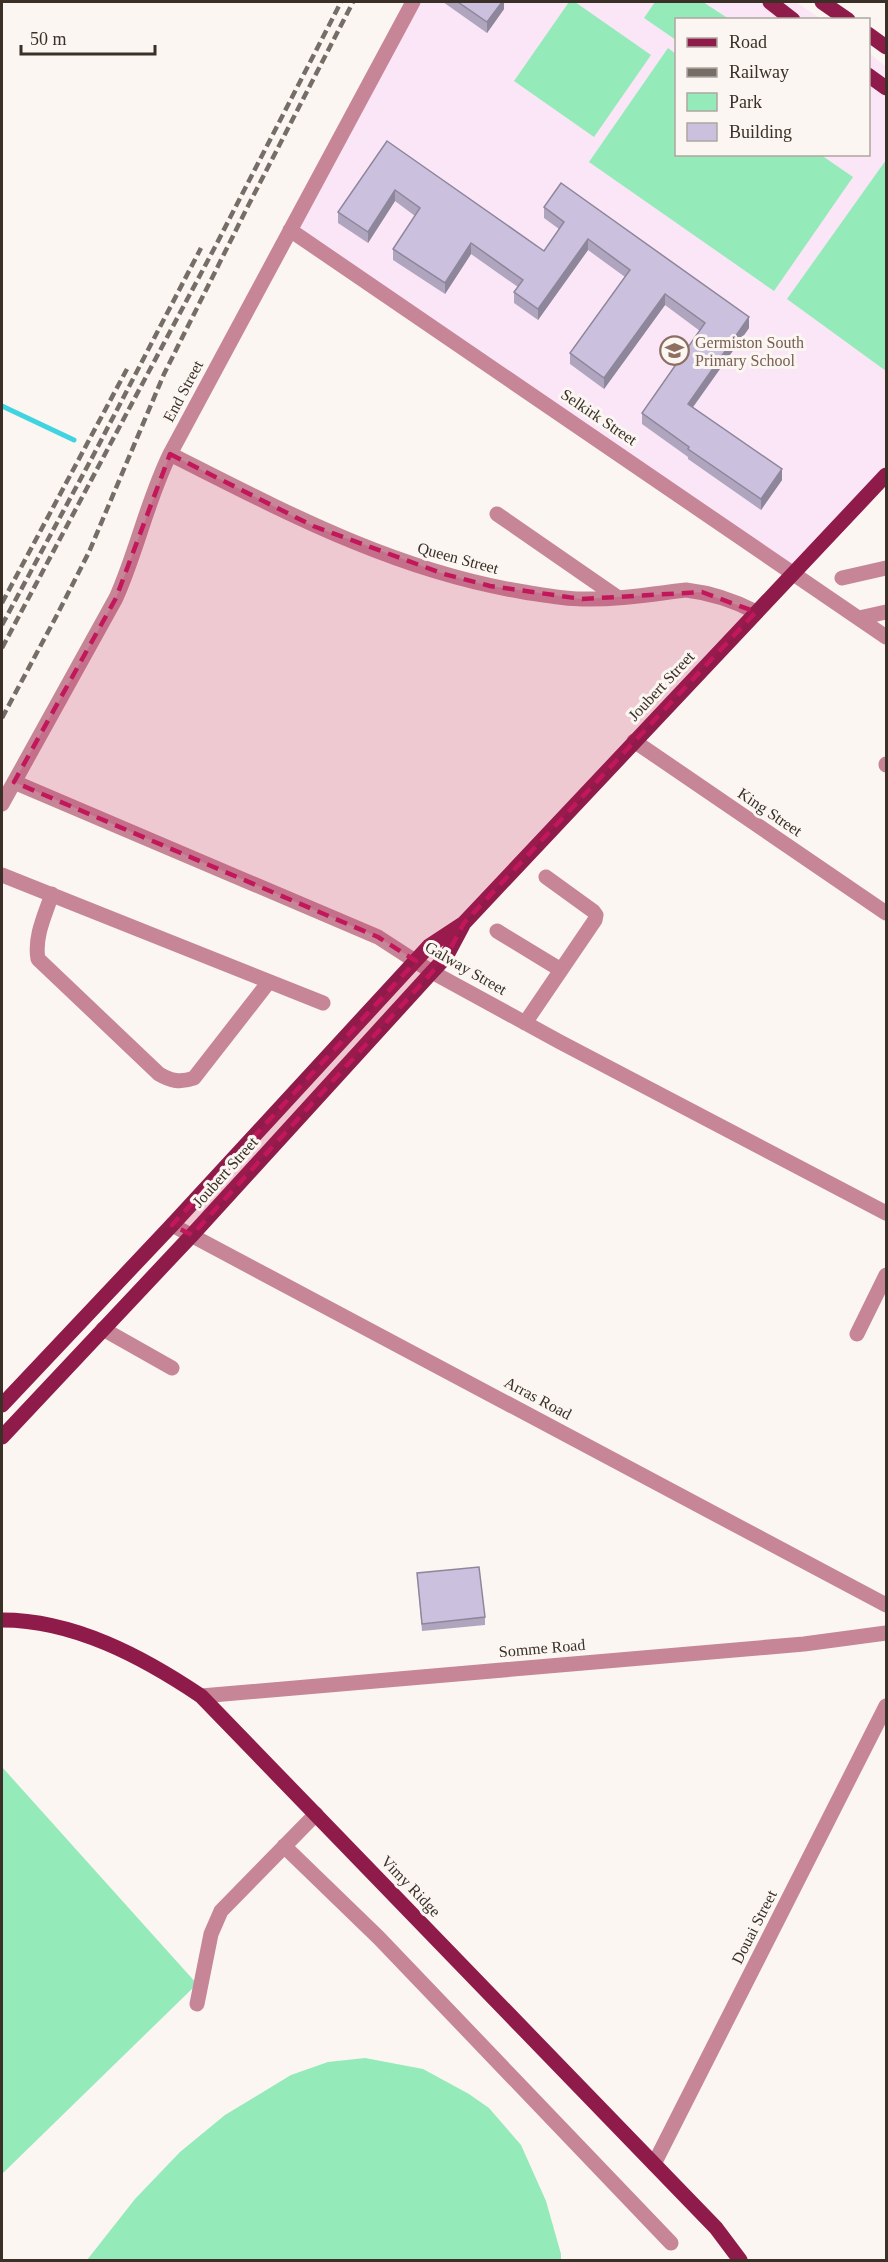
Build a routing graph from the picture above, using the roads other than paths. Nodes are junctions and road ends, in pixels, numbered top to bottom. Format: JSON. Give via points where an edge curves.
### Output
{"nodes":[{"id":1,"x":413,"y":2,"type":"edge"},
{"id":2,"x":770,"y":2,"type":"edge"},
{"id":3,"x":822,"y":2,"type":"edge"},
{"id":4,"x":790,"y":18,"type":"edge"},
{"id":5,"x":845,"y":18,"type":"edge"},
{"id":6,"x":870,"y":35,"type":"edge"},
{"id":7,"x":886,"y":47,"type":"edge"},
{"id":8,"x":870,"y":76,"type":"edge"},
{"id":9,"x":886,"y":88,"type":"edge"},
{"id":10,"x":290,"y":230,"type":"junction"},
{"id":11,"x":170,"y":454,"type":"junction"},
{"id":12,"x":886,"y":475,"type":"edge"},
{"id":13,"x":497,"y":514,"type":"dead end"},
{"id":14,"x":886,"y":568,"type":"edge"},
{"id":15,"x":794,"y":573,"type":"junction"},
{"id":16,"x":842,"y":578,"type":"dead end"},
{"id":17,"x":616,"y":597,"type":"junction"},
{"id":18,"x":756,"y":612,"type":"junction"},
{"id":19,"x":886,"y":612,"type":"edge"},
{"id":20,"x":860,"y":618,"type":"junction"},
{"id":21,"x":886,"y":637,"type":"edge"},
{"id":22,"x":634,"y":741,"type":"junction"},
{"id":23,"x":14,"y":782,"type":"junction"},
{"id":24,"x":2,"y":804,"type":"edge"},
{"id":25,"x":2,"y":875,"type":"edge"},
{"id":26,"x":546,"y":877,"type":"dead end"},
{"id":27,"x":52,"y":894,"type":"junction"},
{"id":28,"x":886,"y":913,"type":"edge"},
{"id":29,"x":464,"y":922,"type":"junction"},
{"id":30,"x":497,"y":931,"type":"dead end"},
{"id":31,"x":416,"y":961,"type":"junction"},
{"id":32,"x":561,"y":970,"type":"junction"},
{"id":33,"x":432,"y":972,"type":"junction"},
{"id":34,"x":268,"y":983,"type":"junction"},
{"id":35,"x":323,"y":1003,"type":"dead end"},
{"id":36,"x":525,"y":1023,"type":"junction"},
{"id":37,"x":886,"y":1214,"type":"edge"},
{"id":38,"x":172,"y":1225,"type":"junction"},
{"id":39,"x":192,"y":1235,"type":"junction"},
{"id":40,"x":886,"y":1275,"type":"edge"},
{"id":41,"x":103,"y":1329,"type":"junction"},
{"id":42,"x":857,"y":1334,"type":"dead end"},
{"id":43,"x":172,"y":1368,"type":"dead end"},
{"id":44,"x":2,"y":1405,"type":"edge"},
{"id":45,"x":2,"y":1437,"type":"edge"},
{"id":46,"x":886,"y":1605,"type":"edge"},
{"id":47,"x":2,"y":1620,"type":"edge"},
{"id":48,"x":886,"y":1633,"type":"edge"},
{"id":49,"x":201,"y":1696,"type":"junction"},
{"id":50,"x":886,"y":1706,"type":"edge"},
{"id":51,"x":316,"y":1814,"type":"junction"},
{"id":52,"x":284,"y":1846,"type":"junction"},
{"id":53,"x":197,"y":2004,"type":"dead end"},
{"id":54,"x":654,"y":2163,"type":"junction"},
{"id":55,"x":671,"y":2244,"type":"dead end"},
{"id":56,"x":740,"y":2260,"type":"edge"}],
"edges":[{"from":1,"to":10,"type":"street","name":"End Street"},
{"from":2,"to":4,"type":"main road"},
{"from":3,"to":5,"type":"main road"},
{"from":6,"to":7,"type":"main road"},
{"from":8,"to":9,"type":"main road"},
{"from":10,"to":11,"type":"street","name":"End Street"},
{"from":10,"to":15,"type":"street","name":"Selkirk Street"},
{"from":11,"to":17,"type":"street","name":"Queen Street","via":[[313,526],[406,563],[490,586],[582,600]]},
{"from":11,"to":23,"type":"street","name":"End Street","via":[[116,598]]},
{"from":12,"to":15,"type":"main road","name":"Joubert Street"},
{"from":13,"to":17,"type":"street"},
{"from":14,"to":16,"type":"street"},
{"from":15,"to":18,"type":"main road","name":"Joubert Street"},
{"from":15,"to":20,"type":"street","name":"Selkirk Street"},
{"from":17,"to":18,"type":"street","name":"Queen Street","via":[[686,590],[720,596]]},
{"from":18,"to":22,"type":"main road","name":"Joubert Street"},
{"from":19,"to":20,"type":"street"},
{"from":20,"to":21,"type":"street","name":"Selkirk Street"},
{"from":22,"to":28,"type":"street","name":"King Street"},
{"from":22,"to":29,"type":"main road","name":"Joubert Street"},
{"from":23,"to":24,"type":"street","name":"End Street"},
{"from":23,"to":31,"type":"street","name":"Galway Street","via":[[378,937]]},
{"from":25,"to":27,"type":"street"},
{"from":26,"to":32,"type":"street","via":[[596,915]]},
{"from":27,"to":34,"type":"street"},
{"from":27,"to":34,"type":"street","via":[[37,940],[38,959],[159,1074],[172,1081],[194,1078]]},
{"from":29,"to":31,"type":"main road","name":"Joubert Street","via":[[429,946]]},
{"from":29,"to":33,"type":"main road","name":"Joubert Street","via":[[446,957]]},
{"from":30,"to":32,"type":"street"},
{"from":31,"to":33,"type":"street","name":"Galway Street"},
{"from":31,"to":38,"type":"main road","name":"Joubert Street"},
{"from":32,"to":36,"type":"street"},
{"from":33,"to":36,"type":"street","name":"Galway Street"},
{"from":33,"to":39,"type":"main road","name":"Joubert Street"},
{"from":34,"to":35,"type":"street"},
{"from":36,"to":37,"type":"street","name":"Galway Street"},
{"from":38,"to":39,"type":"street","name":"Arras Road"},
{"from":38,"to":44,"type":"main road","name":"Joubert Street"},
{"from":39,"to":41,"type":"main road","name":"Joubert Street"},
{"from":39,"to":46,"type":"street","name":"Arras Road"},
{"from":40,"to":42,"type":"street"},
{"from":41,"to":43,"type":"street"},
{"from":41,"to":45,"type":"main road","name":"Joubert Street"},
{"from":47,"to":49,"type":"main road","name":"Vimy Ridge","via":[[82,1635],[126,1652]]},
{"from":48,"to":49,"type":"street","name":"Somme Road","via":[[804,1644]]},
{"from":49,"to":51,"type":"main road","name":"Vimy Ridge"},
{"from":50,"to":54,"type":"street","name":"Douai Street"},
{"from":51,"to":52,"type":"street"},
{"from":51,"to":54,"type":"main road","name":"Vimy Ridge"},
{"from":52,"to":53,"type":"street","via":[[217,1917]]},
{"from":52,"to":55,"type":"street","via":[[379,1938]]},
{"from":54,"to":56,"type":"main road","name":"Vimy Ridge","via":[[716,2228]]}]}
